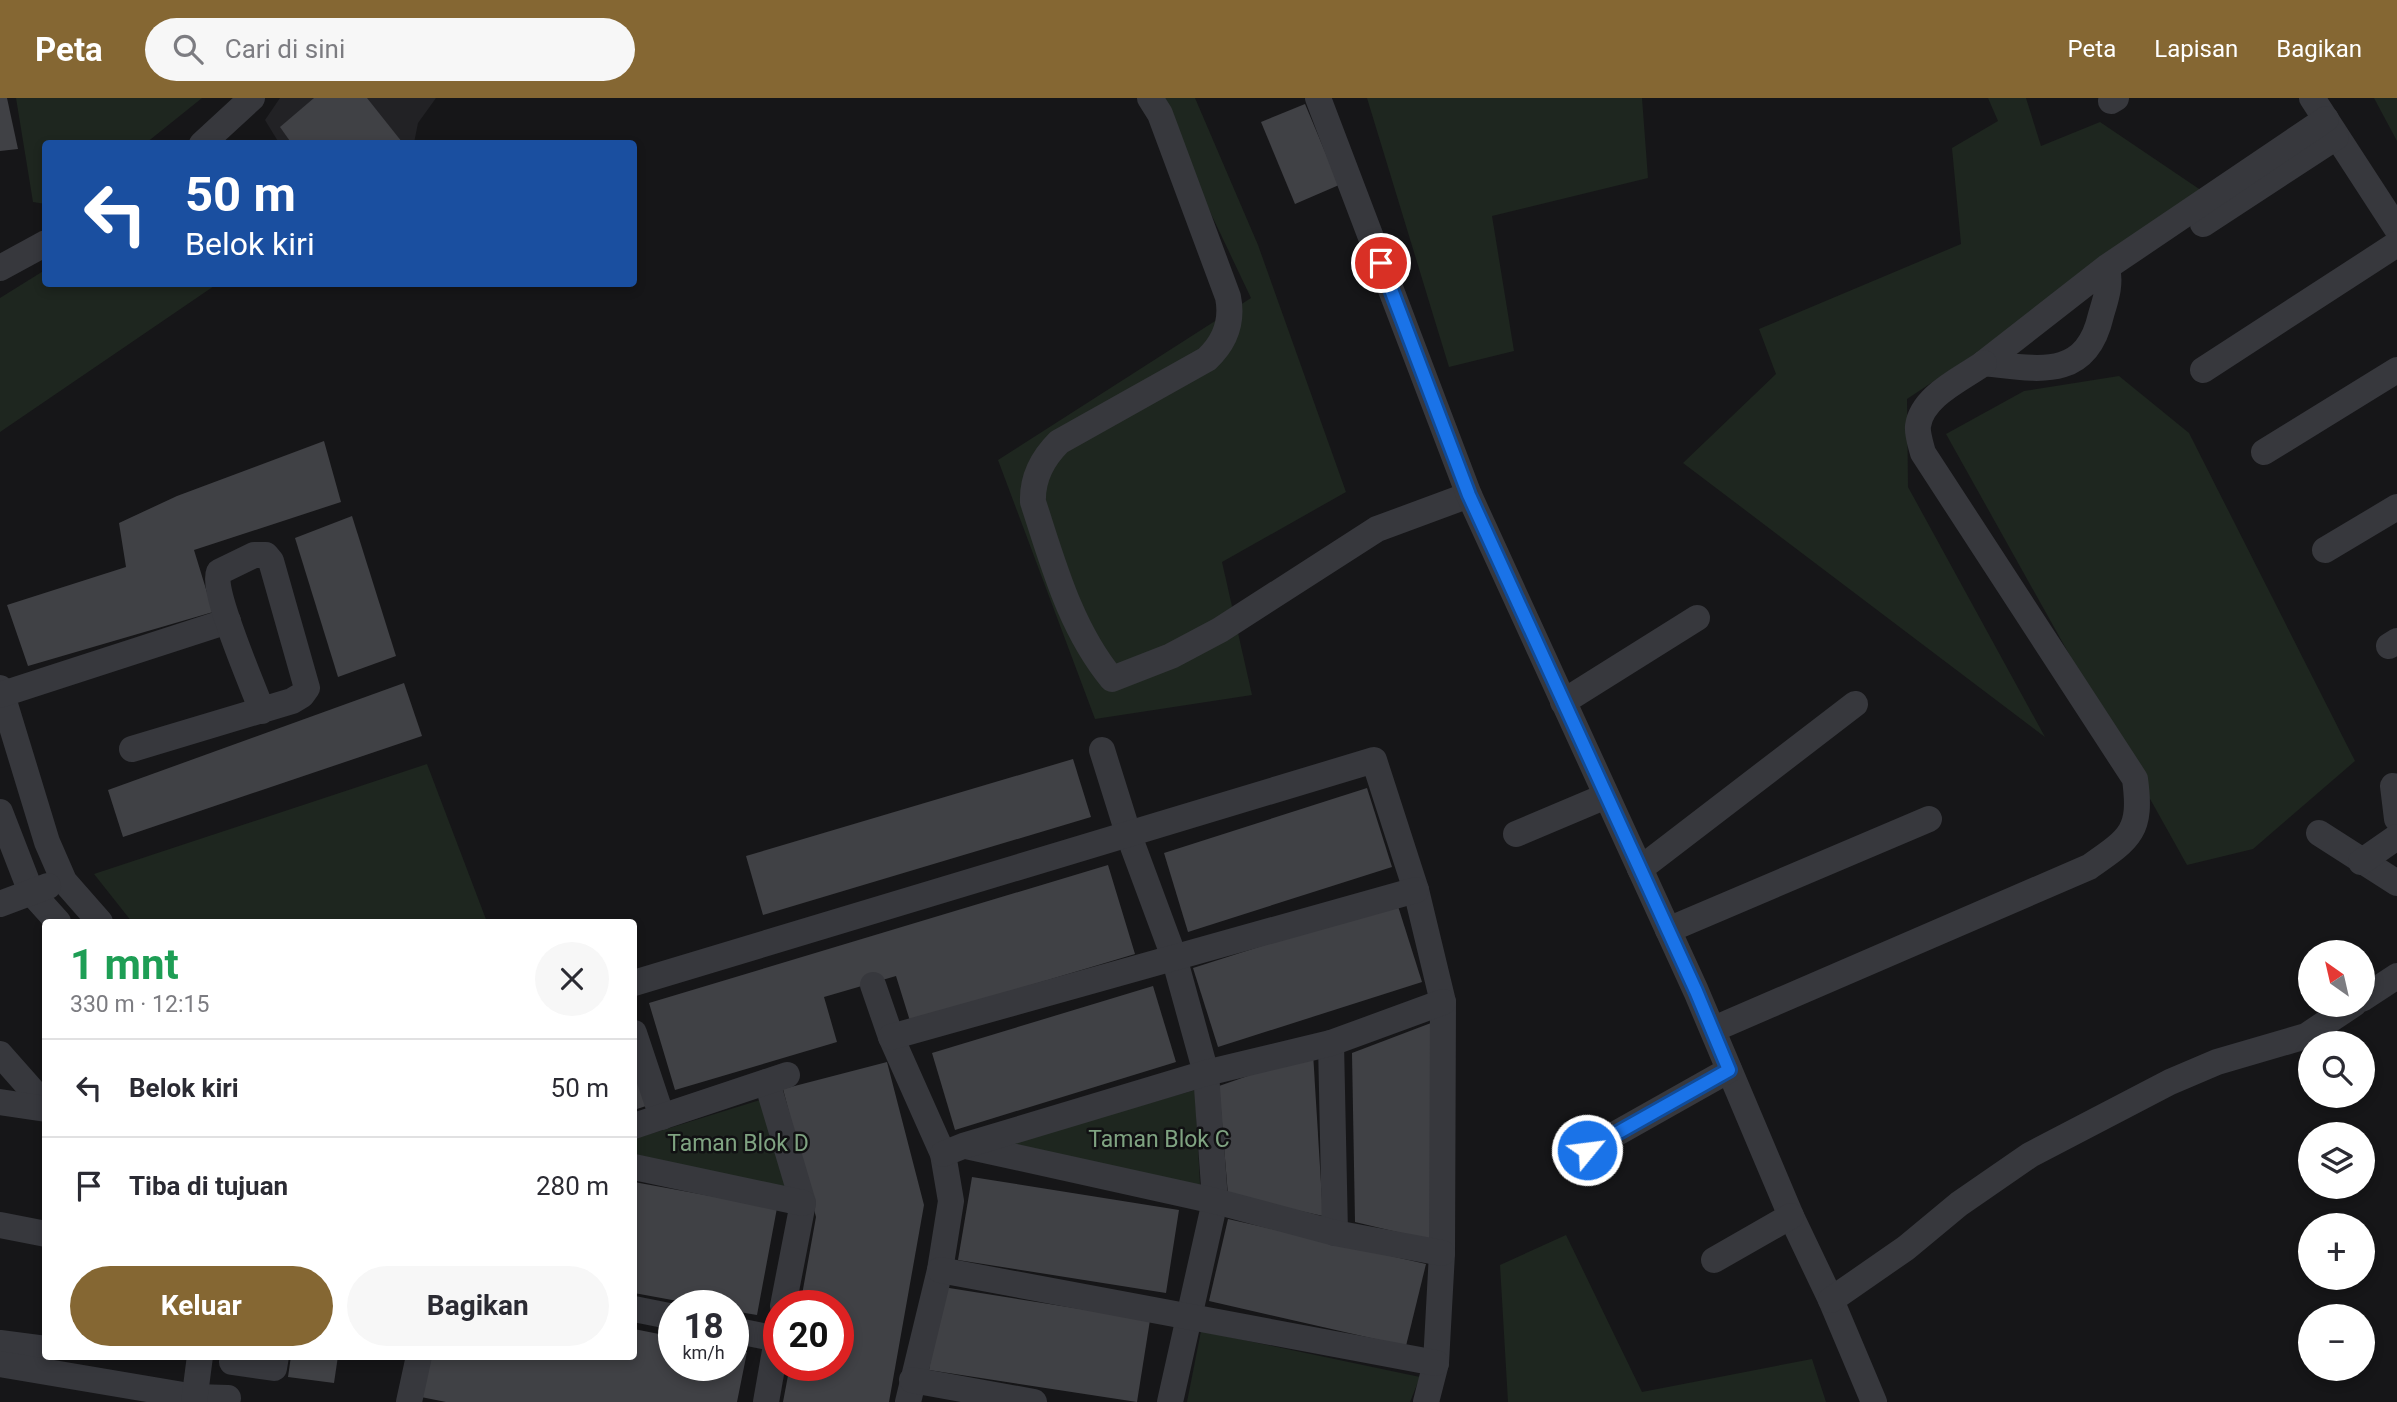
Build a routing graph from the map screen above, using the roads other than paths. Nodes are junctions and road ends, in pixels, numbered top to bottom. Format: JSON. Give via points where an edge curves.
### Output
{"nodes":[{"id":1,"x":252,"y":98,"type":"edge"},
{"id":2,"x":1150,"y":98,"type":"edge"},
{"id":3,"x":1318,"y":98,"type":"edge"},
{"id":4,"x":2325,"y":118,"type":"edge"},
{"id":5,"x":206,"y":140,"type":"edge"},
{"id":6,"x":2397,"y":229,"type":"edge"},
{"id":7,"x":2397,"y":244,"type":"edge"},
{"id":8,"x":42,"y":245,"type":"edge"},
{"id":9,"x":1,"y":266,"type":"edge"},
{"id":10,"x":2108,"y":276,"type":"junction"},
{"id":11,"x":1984,"y":363,"type":"junction"},
{"id":12,"x":2397,"y":369,"type":"edge"},
{"id":13,"x":2203,"y":370,"type":"dead end"},
{"id":14,"x":2264,"y":452,"type":"dead end"},
{"id":15,"x":1469,"y":495,"type":"junction"},
{"id":16,"x":2397,"y":507,"type":"edge"},
{"id":17,"x":2325,"y":550,"type":"dead end"},
{"id":18,"x":1697,"y":618,"type":"dead end"},
{"id":19,"x":228,"y":621,"type":"junction"},
{"id":20,"x":1,"y":693,"type":"edge"},
{"id":21,"x":1563,"y":702,"type":"junction"},
{"id":22,"x":1855,"y":704,"type":"dead end"},
{"id":23,"x":262,"y":711,"type":"junction"},
{"id":24,"x":132,"y":749,"type":"dead end"},
{"id":25,"x":1102,"y":750,"type":"dead end"},
{"id":26,"x":2393,"y":786,"type":"dead end"},
{"id":27,"x":1606,"y":796,"type":"junction"},
{"id":28,"x":0,"y":812,"type":"edge"},
{"id":29,"x":1929,"y":819,"type":"dead end"},
{"id":30,"x":2397,"y":819,"type":"edge"},
{"id":31,"x":1128,"y":833,"type":"junction"},
{"id":32,"x":2319,"y":833,"type":"dead end"},
{"id":33,"x":1517,"y":834,"type":"dead end"},
{"id":34,"x":2397,"y":837,"type":"edge"},
{"id":35,"x":2361,"y":862,"type":"junction"},
{"id":36,"x":1640,"y":869,"type":"junction"},
{"id":37,"x":64,"y":881,"type":"junction"},
{"id":38,"x":2397,"y":883,"type":"edge"},
{"id":39,"x":1416,"y":890,"type":"junction"},
{"id":40,"x":31,"y":892,"type":"junction"},
{"id":41,"x":0,"y":904,"type":"edge"},
{"id":42,"x":55,"y":919,"type":"edge"},
{"id":43,"x":97,"y":919,"type":"edge"},
{"id":44,"x":1668,"y":930,"type":"junction"},
{"id":45,"x":1174,"y":957,"type":"junction"},
{"id":46,"x":2397,"y":976,"type":"edge"},
{"id":47,"x":637,"y":982,"type":"edge"},
{"id":48,"x":873,"y":985,"type":"dead end"},
{"id":49,"x":2375,"y":990,"type":"edge"},
{"id":50,"x":1443,"y":1002,"type":"junction"},
{"id":51,"x":2334,"y":1017,"type":"edge"},
{"id":52,"x":1714,"y":1029,"type":"junction"},
{"id":53,"x":891,"y":1037,"type":"junction"},
{"id":54,"x":637,"y":1042,"type":"edge"},
{"id":55,"x":1331,"y":1043,"type":"junction"},
{"id":56,"x":0,"y":1054,"type":"edge"},
{"id":57,"x":1729,"y":1070,"type":"junction"},
{"id":58,"x":1206,"y":1073,"type":"junction"},
{"id":59,"x":0,"y":1102,"type":"edge"},
{"id":60,"x":42,"y":1103,"type":"edge"},
{"id":61,"x":42,"y":1107,"type":"edge"},
{"id":62,"x":662,"y":1117,"type":"junction"},
{"id":63,"x":637,"y":1125,"type":"edge"},
{"id":64,"x":953,"y":1150,"type":"junction"},
{"id":65,"x":1587,"y":1150,"type":"dead end"},
{"id":66,"x":637,"y":1168,"type":"edge"},
{"id":67,"x":1215,"y":1201,"type":"junction"},
{"id":68,"x":803,"y":1203,"type":"junction"},
{"id":69,"x":1791,"y":1216,"type":"junction"},
{"id":70,"x":0,"y":1225,"type":"edge"},
{"id":71,"x":42,"y":1233,"type":"edge"},
{"id":72,"x":1335,"y":1233,"type":"junction"},
{"id":73,"x":1442,"y":1253,"type":"junction"},
{"id":74,"x":1714,"y":1260,"type":"dead end"},
{"id":75,"x":940,"y":1270,"type":"junction"},
{"id":76,"x":786,"y":1290,"type":"edge"},
{"id":77,"x":1831,"y":1300,"type":"junction"},
{"id":78,"x":637,"y":1310,"type":"edge"},
{"id":79,"x":658,"y":1314,"type":"edge"},
{"id":80,"x":1188,"y":1315,"type":"junction"},
{"id":81,"x":0,"y":1343,"type":"edge"},
{"id":82,"x":42,"y":1348,"type":"edge"},
{"id":83,"x":200,"y":1360,"type":"edge"},
{"id":84,"x":232,"y":1360,"type":"edge"},
{"id":85,"x":237,"y":1360,"type":"edge"},
{"id":86,"x":275,"y":1360,"type":"edge"},
{"id":87,"x":418,"y":1360,"type":"edge"},
{"id":88,"x":1436,"y":1363,"type":"junction"},
{"id":89,"x":0,"y":1364,"type":"edge"},
{"id":90,"x":770,"y":1381,"type":"edge"},
{"id":91,"x":910,"y":1391,"type":"edge"},
{"id":92,"x":195,"y":1399,"type":"edge"},
{"id":93,"x":228,"y":1400,"type":"edge"},
{"id":94,"x":409,"y":1402,"type":"edge"},
{"id":95,"x":766,"y":1402,"type":"edge"},
{"id":96,"x":1034,"y":1402,"type":"edge"},
{"id":97,"x":1170,"y":1402,"type":"edge"},
{"id":98,"x":1426,"y":1402,"type":"edge"},
{"id":99,"x":1874,"y":1402,"type":"edge"}],
"edges":[{"from":1,"to":5,"type":"street"},
{"from":2,"to":15,"type":"street","via":[[1160,114],[1231,311],[1225,337],[1207,359],[1059,442],[1037,473],[1033,502],[1073,615],[1095,658],[1112,679],[1171,656],[1220,630],[1377,529]]},
{"from":3,"to":15,"type":"street"},
{"from":4,"to":6,"type":"street"},
{"from":4,"to":10,"type":"street"},
{"from":7,"to":13,"type":"street"},
{"from":8,"to":9,"type":"street"},
{"from":10,"to":11,"type":"street"},
{"from":10,"to":11,"type":"street","via":[[2092,342],[2074,361],[2057,368]]},
{"from":11,"to":52,"type":"street","via":[[1928,405],[1917,428],[1923,453],[2135,779],[2137,818],[2114,850],[2089,867]]},
{"from":12,"to":14,"type":"street"},
{"from":15,"to":21,"type":"street"},
{"from":16,"to":17,"type":"street"},
{"from":18,"to":21,"type":"street"},
{"from":19,"to":20,"type":"street"},
{"from":19,"to":23,"type":"street"},
{"from":19,"to":23,"type":"street","via":[[216,579],[219,572],[254,555],[266,555],[307,688],[292,701]]},
{"from":20,"to":37,"type":"street","via":[[47,842]]},
{"from":21,"to":27,"type":"street"},
{"from":22,"to":36,"type":"street"},
{"from":23,"to":24,"type":"street"},
{"from":25,"to":31,"type":"street"},
{"from":26,"to":30,"type":"street"},
{"from":27,"to":33,"type":"street"},
{"from":27,"to":36,"type":"street"},
{"from":28,"to":40,"type":"street"},
{"from":29,"to":44,"type":"street"},
{"from":31,"to":39,"type":"street","via":[[1374,760]]},
{"from":31,"to":45,"type":"street"},
{"from":31,"to":47,"type":"street"},
{"from":32,"to":35,"type":"street"},
{"from":34,"to":35,"type":"street"},
{"from":35,"to":38,"type":"street"},
{"from":36,"to":44,"type":"street"},
{"from":37,"to":40,"type":"street"},
{"from":37,"to":43,"type":"street"},
{"from":39,"to":45,"type":"street"},
{"from":39,"to":50,"type":"street"},
{"from":40,"to":41,"type":"street"},
{"from":40,"to":42,"type":"street"},
{"from":44,"to":52,"type":"street"},
{"from":45,"to":53,"type":"street"},
{"from":45,"to":58,"type":"street"},
{"from":46,"to":49,"type":"street"},
{"from":48,"to":53,"type":"street"},
{"from":50,"to":55,"type":"street"},
{"from":50,"to":73,"type":"street"},
{"from":51,"to":77,"type":"street","via":[[2306,1036],[2217,1062],[2170,1082],[2030,1155]]},
{"from":52,"to":57,"type":"street"},
{"from":53,"to":64,"type":"street"},
{"from":54,"to":62,"type":"street"},
{"from":55,"to":58,"type":"street"},
{"from":55,"to":72,"type":"street"},
{"from":56,"to":60,"type":"street"},
{"from":57,"to":65,"type":"street"},
{"from":57,"to":69,"type":"street"},
{"from":58,"to":64,"type":"street"},
{"from":58,"to":67,"type":"street"},
{"from":59,"to":61,"type":"street"},
{"from":62,"to":63,"type":"street"},
{"from":62,"to":68,"type":"street","via":[[777,1079]]},
{"from":64,"to":67,"type":"street"},
{"from":64,"to":75,"type":"street","via":[[951,1201]]},
{"from":66,"to":68,"type":"street"},
{"from":67,"to":72,"type":"street"},
{"from":67,"to":80,"type":"street"},
{"from":68,"to":76,"type":"street"},
{"from":69,"to":74,"type":"street"},
{"from":69,"to":77,"type":"street"},
{"from":70,"to":71,"type":"street"},
{"from":72,"to":73,"type":"street"},
{"from":73,"to":88,"type":"street"},
{"from":75,"to":80,"type":"street"},
{"from":75,"to":91,"type":"street"},
{"from":77,"to":99,"type":"street"},
{"from":78,"to":79,"type":"street"},
{"from":80,"to":88,"type":"street"},
{"from":80,"to":97,"type":"street"},
{"from":81,"to":82,"type":"street"},
{"from":83,"to":92,"type":"street"},
{"from":84,"to":93,"type":"street"},
{"from":85,"to":86,"type":"street","via":[[274,1368]]},
{"from":87,"to":94,"type":"street"},
{"from":88,"to":98,"type":"street"},
{"from":89,"to":92,"type":"street"},
{"from":90,"to":95,"type":"street"},
{"from":91,"to":96,"type":"street"},
{"from":92,"to":93,"type":"street"}]}
